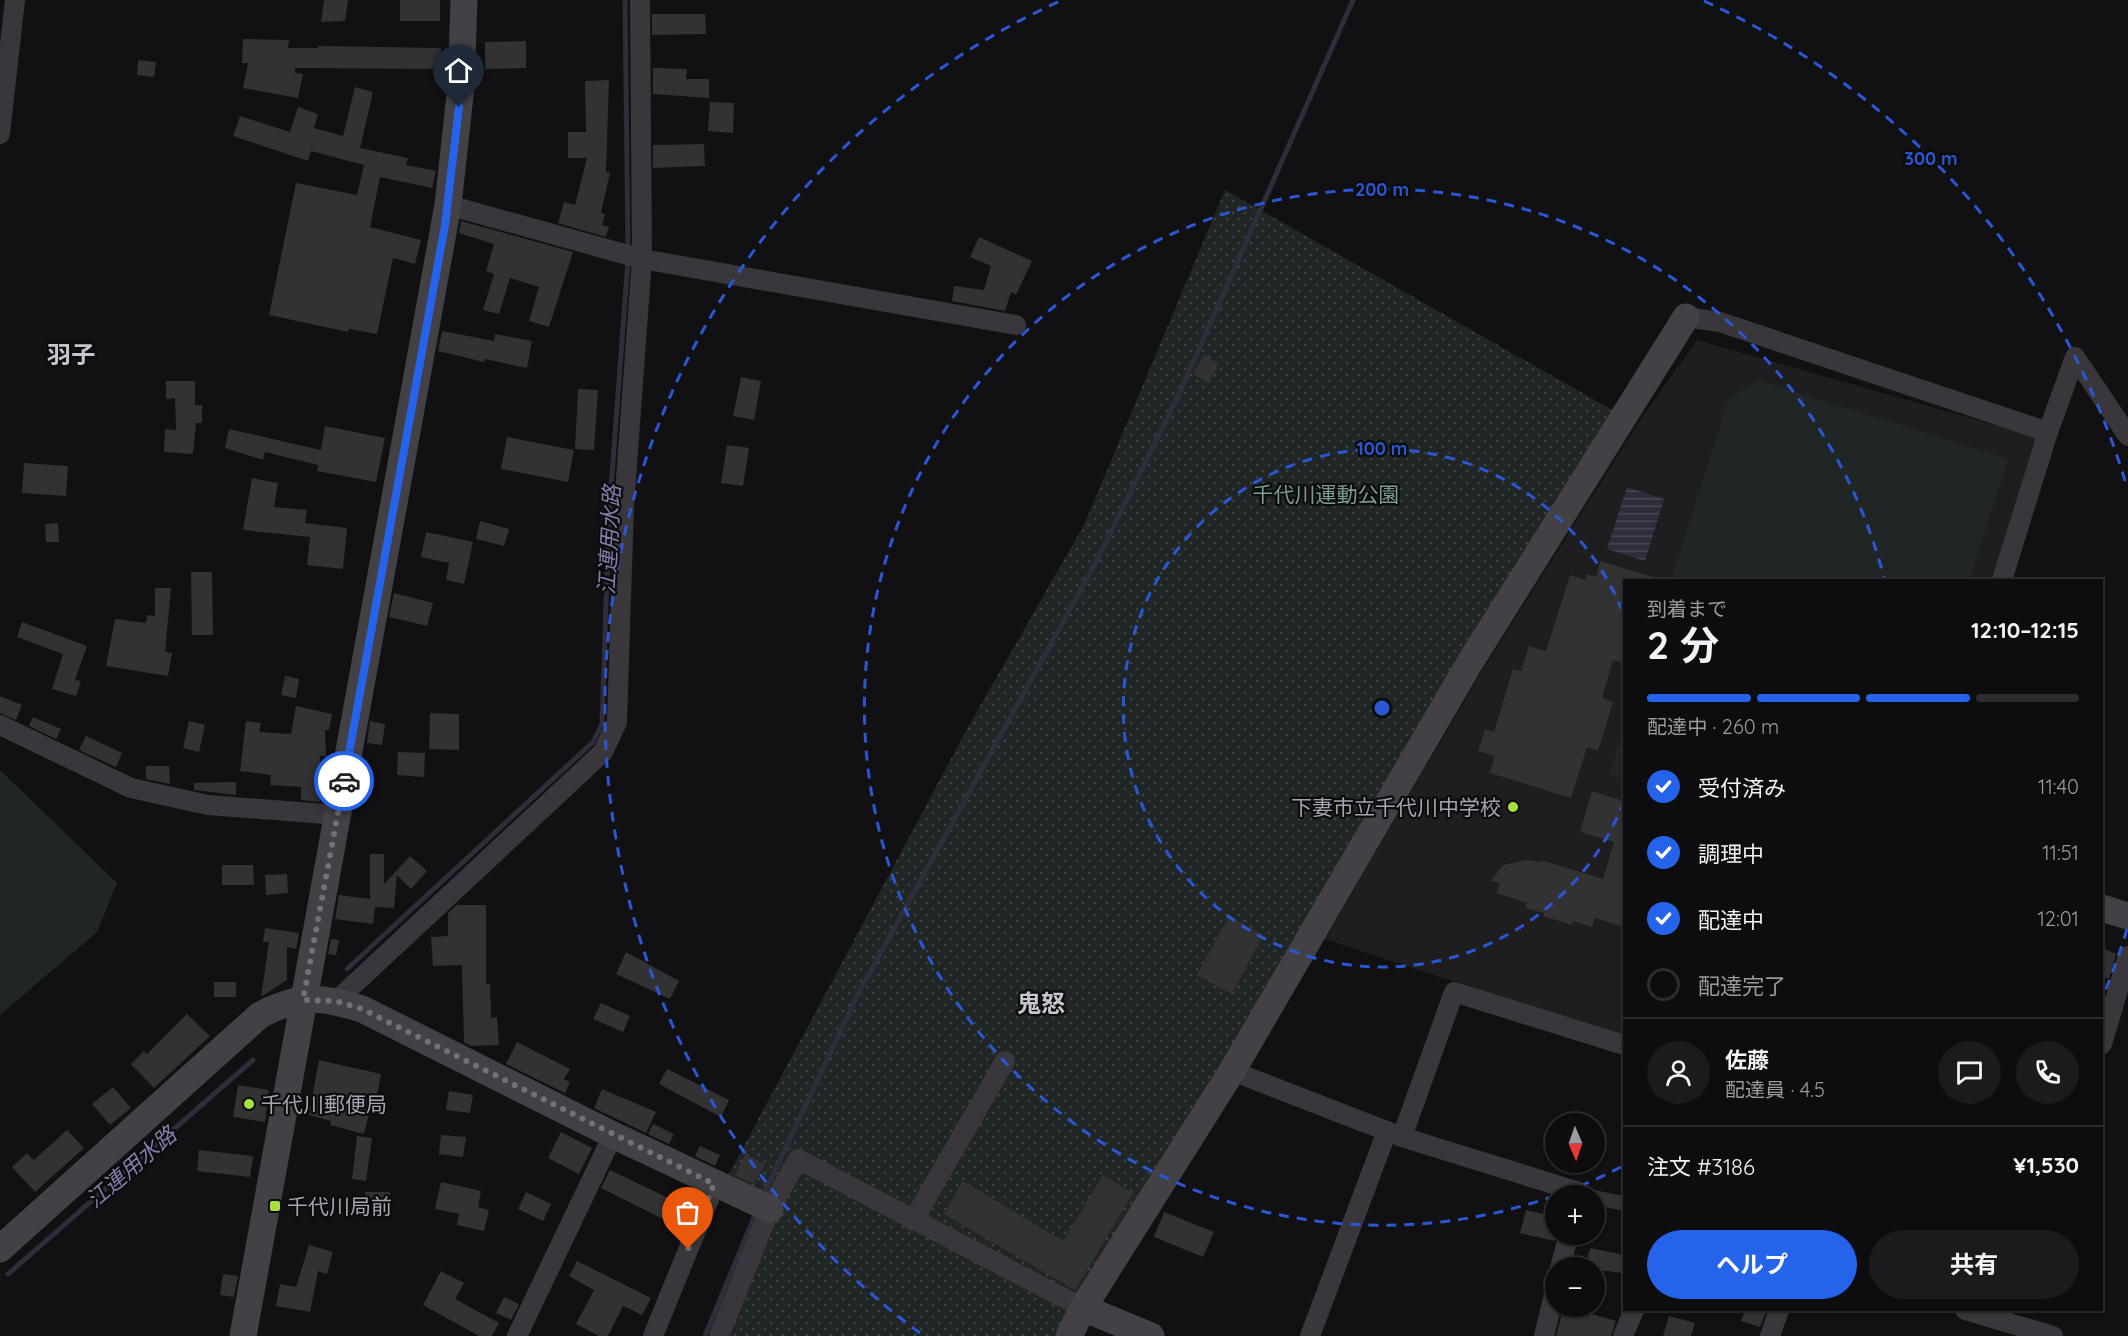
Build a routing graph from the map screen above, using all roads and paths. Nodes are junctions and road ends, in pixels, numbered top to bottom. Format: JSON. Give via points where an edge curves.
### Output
{"nodes":[{"id":1,"x":15,"y":0,"type":"edge"},
{"id":2,"x":464,"y":0,"type":"edge"},
{"id":3,"x":640,"y":0,"type":"edge"},
{"id":4,"x":0,"y":134,"type":"edge"},
{"id":5,"x":448,"y":205,"type":"junction"},
{"id":6,"x":642,"y":259,"type":"junction"},
{"id":7,"x":1686,"y":317,"type":"joint"},
{"id":8,"x":1016,"y":325,"type":"dead end"},
{"id":9,"x":2048,"y":432,"type":"junction"},
{"id":10,"x":2128,"y":436,"type":"edge"},
{"id":11,"x":2002,"y":579,"type":"edge"},
{"id":12,"x":0,"y":725,"type":"edge"},
{"id":13,"x":338,"y":815,"type":"junction"},
{"id":14,"x":2103,"y":908,"type":"edge"},
{"id":15,"x":2128,"y":916,"type":"edge"},
{"id":16,"x":2128,"y":956,"type":"edge"},
{"id":17,"x":303,"y":1000,"type":"junction"},
{"id":18,"x":336,"y":1001,"type":"junction"},
{"id":19,"x":2103,"y":1041,"type":"edge"},
{"id":20,"x":1623,"y":1045,"type":"edge"},
{"id":21,"x":1005,"y":1061,"type":"dead end"},
{"id":22,"x":1232,"y":1071,"type":"junction"},
{"id":23,"x":1395,"y":1134,"type":"junction"},
{"id":24,"x":613,"y":1135,"type":"junction"},
{"id":25,"x":714,"y":1184,"type":"junction"},
{"id":26,"x":1557,"y":1185,"type":"edge"},
{"id":27,"x":770,"y":1209,"type":"junction"},
{"id":28,"x":913,"y":1221,"type":"junction"},
{"id":29,"x":0,"y":1249,"type":"edge"},
{"id":30,"x":1083,"y":1308,"type":"junction"},
{"id":31,"x":1634,"y":1311,"type":"edge"},
{"id":32,"x":1779,"y":1311,"type":"edge"},
{"id":33,"x":1973,"y":1311,"type":"edge"},
{"id":34,"x":1549,"y":1317,"type":"edge"},
{"id":35,"x":2020,"y":1317,"type":"edge"},
{"id":36,"x":243,"y":1336,"type":"edge"},
{"id":37,"x":517,"y":1336,"type":"edge"},
{"id":38,"x":653,"y":1336,"type":"edge"},
{"id":39,"x":719,"y":1336,"type":"edge"},
{"id":40,"x":1069,"y":1336,"type":"edge"},
{"id":41,"x":1151,"y":1336,"type":"edge"},
{"id":42,"x":1310,"y":1336,"type":"edge"},
{"id":43,"x":1544,"y":1336,"type":"edge"},
{"id":44,"x":1623,"y":1336,"type":"edge"},
{"id":45,"x":1770,"y":1336,"type":"edge"},
{"id":46,"x":2053,"y":1336,"type":"edge"}],
"edges":[{"from":1,"to":4,"type":"street"},
{"from":2,"to":5,"type":"street","via":[[461,86]]},
{"from":3,"to":6,"type":"street"},
{"from":5,"to":6,"type":"street"},
{"from":5,"to":13,"type":"street"},
{"from":6,"to":8,"type":"street"},
{"from":6,"to":18,"type":"street","via":[[624,506],[617,722],[603,752]]},
{"from":7,"to":9,"type":"street","via":[[1720,322]]},
{"from":7,"to":22,"type":"street","via":[[1469,664]]},
{"from":9,"to":10,"type":"street","via":[[2075,357]]},
{"from":9,"to":11,"type":"street"},
{"from":12,"to":13,"type":"street","via":[[131,788],[208,804]]},
{"from":13,"to":17,"type":"street"},
{"from":14,"to":15,"type":"street"},
{"from":16,"to":19,"type":"street"},
{"from":17,"to":18,"type":"street"},
{"from":17,"to":29,"type":"street","via":[[286,1002],[260,1015]]},
{"from":17,"to":36,"type":"street"},
{"from":18,"to":24,"type":"street","via":[[371,1013]]},
{"from":20,"to":23,"type":"street","via":[[1454,992]]},
{"from":21,"to":28,"type":"street"},
{"from":22,"to":23,"type":"street"},
{"from":22,"to":30,"type":"street"},
{"from":23,"to":26,"type":"street"},
{"from":23,"to":42,"type":"street"},
{"from":24,"to":25,"type":"street"},
{"from":24,"to":37,"type":"street"},
{"from":25,"to":27,"type":"street"},
{"from":25,"to":38,"type":"street"},
{"from":27,"to":28,"type":"street","via":[[798,1159]]},
{"from":27,"to":39,"type":"street"},
{"from":28,"to":30,"type":"street"},
{"from":30,"to":40,"type":"street"},
{"from":30,"to":41,"type":"street"},
{"from":31,"to":44,"type":"street"},
{"from":32,"to":45,"type":"street"},
{"from":33,"to":35,"type":"street"},
{"from":34,"to":43,"type":"street"},
{"from":35,"to":46,"type":"street"}]}
